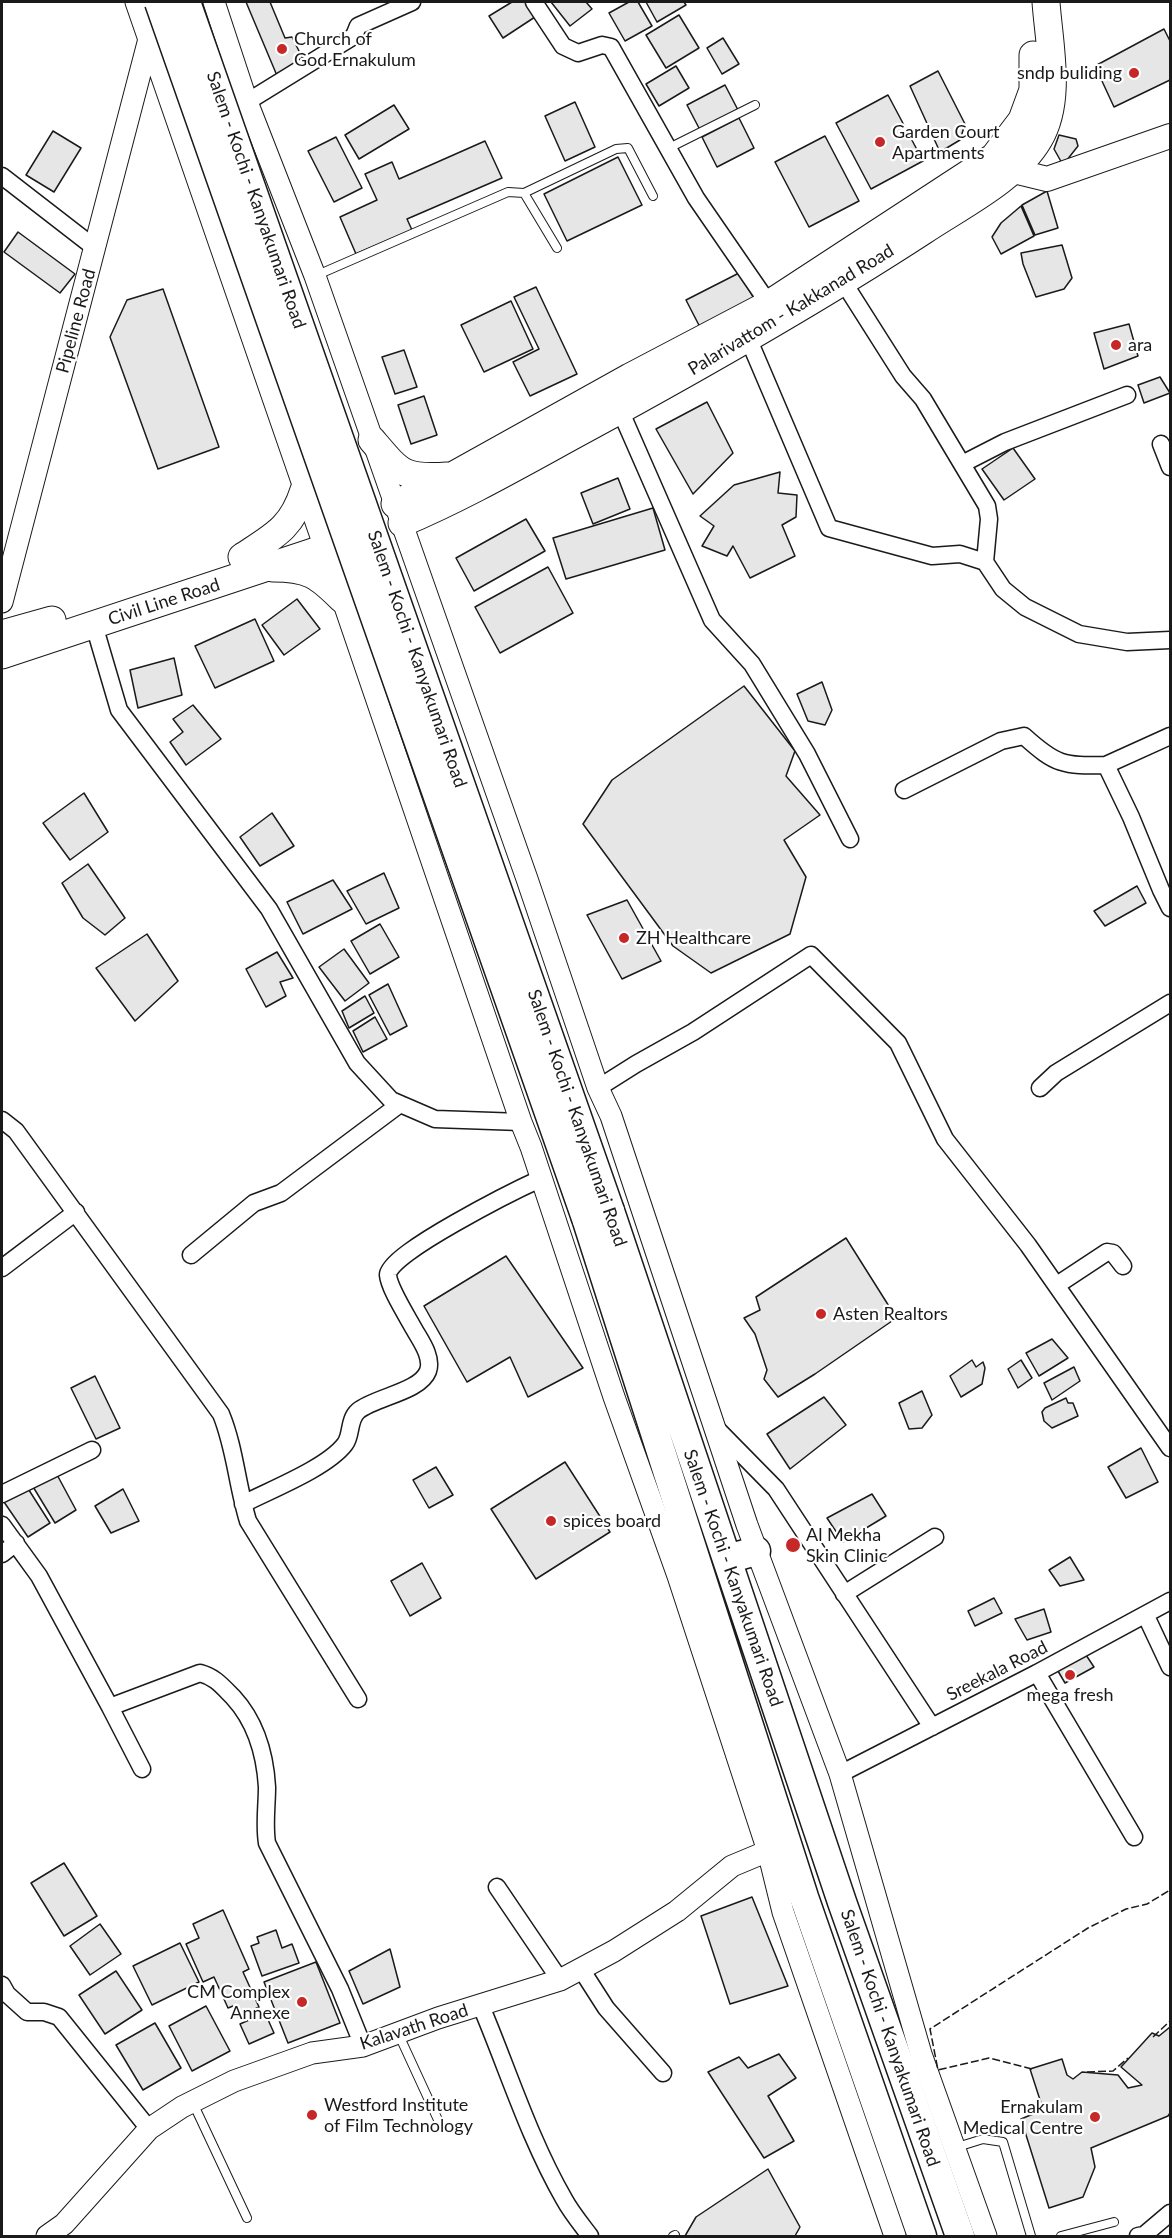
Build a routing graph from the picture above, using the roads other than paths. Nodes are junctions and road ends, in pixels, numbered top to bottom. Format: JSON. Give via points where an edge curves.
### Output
{"nodes":[{"id":1,"x":136,"y":2,"type":"edge"},
{"id":2,"x":159,"y":2,"type":"edge"},
{"id":3,"x":186,"y":2,"type":"edge"},
{"id":4,"x":214,"y":2,"type":"edge"},
{"id":5,"x":412,"y":2,"type":"edge"},
{"id":6,"x":534,"y":2,"type":"edge"},
{"id":7,"x":1031,"y":2,"type":"edge"},
{"id":8,"x":1046,"y":2,"type":"edge"},
{"id":9,"x":149,"y":39,"type":"junction"},
{"id":10,"x":247,"y":102,"type":"junction"},
{"id":11,"x":755,"y":105,"type":"dead end"},
{"id":12,"x":1170,"y":136,"type":"edge"},
{"id":13,"x":669,"y":148,"type":"junction"},
{"id":14,"x":1014,"y":171,"type":"junction"},
{"id":15,"x":2,"y":176,"type":"edge"},
{"id":16,"x":524,"y":193,"type":"junction"},
{"id":17,"x":653,"y":196,"type":"dead end"},
{"id":18,"x":288,"y":204,"type":"junction"},
{"id":19,"x":217,"y":233,"type":"junction"},
{"id":20,"x":302,"y":243,"type":"junction"},
{"id":21,"x":95,"y":248,"type":"junction"},
{"id":22,"x":557,"y":248,"type":"dead end"},
{"id":23,"x":229,"y":269,"type":"junction"},
{"id":24,"x":315,"y":276,"type":"junction"},
{"id":25,"x":844,"y":283,"type":"junction"},
{"id":26,"x":787,"y":301,"type":"junction"},
{"id":27,"x":748,"y":338,"type":"junction"},
{"id":28,"x":1127,"y":395,"type":"dead end"},
{"id":29,"x":620,"y":410,"type":"junction"},
{"id":30,"x":372,"y":440,"type":"junction"},
{"id":31,"x":1161,"y":444,"type":"dead end"},
{"id":32,"x":962,"y":464,"type":"junction"},
{"id":33,"x":1170,"y":467,"type":"edge"},
{"id":34,"x":454,"y":475,"type":"junction"},
{"id":35,"x":304,"y":490,"type":"junction"},
{"id":36,"x":399,"y":513,"type":"junction"},
{"id":37,"x":322,"y":540,"type":"junction"},
{"id":38,"x":253,"y":562,"type":"junction"},
{"id":39,"x":985,"y":562,"type":"junction"},
{"id":40,"x":342,"y":599,"type":"junction"},
{"id":41,"x":2,"y":602,"type":"edge"},
{"id":42,"x":94,"y":625,"type":"junction"},
{"id":43,"x":2,"y":634,"type":"edge"},
{"id":44,"x":1170,"y":640,"type":"edge"},
{"id":45,"x":2,"y":655,"type":"edge"},
{"id":46,"x":1170,"y":736,"type":"edge"},
{"id":47,"x":1106,"y":765,"type":"junction"},
{"id":48,"x":904,"y":790,"type":"dead end"},
{"id":49,"x":497,"y":796,"type":"junction"},
{"id":50,"x":418,"y":823,"type":"junction"},
{"id":51,"x":850,"y":839,"type":"dead end"},
{"id":52,"x":526,"y":876,"type":"junction"},
{"id":53,"x":446,"y":902,"type":"junction"},
{"id":54,"x":1170,"y":908,"type":"edge"},
{"id":55,"x":1170,"y":1003,"type":"edge"},
{"id":56,"x":598,"y":1088,"type":"junction"},
{"id":57,"x":1040,"y":1088,"type":"dead end"},
{"id":58,"x":400,"y":1104,"type":"junction"},
{"id":59,"x":2,"y":1120,"type":"edge"},
{"id":60,"x":521,"y":1122,"type":"junction"},
{"id":61,"x":540,"y":1179,"type":"junction"},
{"id":62,"x":76,"y":1212,"type":"junction"},
{"id":63,"x":191,"y":1255,"type":"dead end"},
{"id":64,"x":1123,"y":1266,"type":"dead end"},
{"id":65,"x":2,"y":1268,"type":"edge"},
{"id":66,"x":1056,"y":1285,"type":"junction"},
{"id":67,"x":714,"y":1426,"type":"junction"},
{"id":68,"x":1168,"y":1438,"type":"edge"},
{"id":69,"x":92,"y":1450,"type":"dead end"},
{"id":70,"x":2,"y":1494,"type":"edge"},
{"id":71,"x":243,"y":1504,"type":"junction"},
{"id":72,"x":2,"y":1525,"type":"edge"},
{"id":73,"x":935,"y":1537,"type":"dead end"},
{"id":74,"x":16,"y":1542,"type":"junction"},
{"id":75,"x":756,"y":1551,"type":"junction"},
{"id":76,"x":2,"y":1554,"type":"edge"},
{"id":77,"x":727,"y":1559,"type":"junction"},
{"id":78,"x":689,"y":1572,"type":"junction"},
{"id":79,"x":844,"y":1594,"type":"junction"},
{"id":80,"x":1170,"y":1601,"type":"edge"},
{"id":81,"x":1146,"y":1616,"type":"junction"},
{"id":82,"x":1170,"y":1667,"type":"edge"},
{"id":83,"x":1037,"y":1673,"type":"junction"},
{"id":84,"x":358,"y":1699,"type":"dead end"},
{"id":85,"x":110,"y":1707,"type":"junction"},
{"id":86,"x":932,"y":1727,"type":"junction"},
{"id":87,"x":142,"y":1769,"type":"dead end"},
{"id":88,"x":840,"y":1774,"type":"junction"},
{"id":89,"x":1134,"y":1837,"type":"dead end"},
{"id":90,"x":768,"y":1851,"type":"junction"},
{"id":91,"x":497,"y":1887,"type":"dead end"},
{"id":92,"x":581,"y":1969,"type":"junction"},
{"id":93,"x":560,"y":1980,"type":"junction"},
{"id":94,"x":2,"y":1985,"type":"edge"},
{"id":95,"x":481,"y":2006,"type":"junction"},
{"id":96,"x":398,"y":2033,"type":"junction"},
{"id":97,"x":363,"y":2046,"type":"junction"},
{"id":98,"x":663,"y":2073,"type":"dead end"},
{"id":99,"x":192,"y":2102,"type":"junction"},
{"id":100,"x":439,"y":2122,"type":"dead end"},
{"id":101,"x":149,"y":2129,"type":"junction"},
{"id":102,"x":954,"y":2148,"type":"junction"},
{"id":103,"x":1170,"y":2213,"type":"edge"},
{"id":104,"x":247,"y":2218,"type":"dead end"},
{"id":105,"x":1114,"y":2222,"type":"dead end"},
{"id":106,"x":46,"y":2236,"type":"edge"},
{"id":107,"x":590,"y":2236,"type":"edge"},
{"id":108,"x":895,"y":2236,"type":"edge"},
{"id":109,"x":922,"y":2236,"type":"edge"},
{"id":110,"x":960,"y":2236,"type":"edge"},
{"id":111,"x":986,"y":2236,"type":"edge"},
{"id":112,"x":1031,"y":2236,"type":"edge"},
{"id":113,"x":1062,"y":2236,"type":"edge"},
{"id":114,"x":1138,"y":2236,"type":"edge"}],
"edges":[{"from":1,"to":9,"type":"street","name":"Salem - Kochi - Kanyakumari Road"},
{"from":2,"to":78,"type":"highway","name":"Salem - Kochi - Kanyakumari Road","bridge":true,"via":[[586,1218]]},
{"from":3,"to":77,"type":"highway","name":"Salem - Kochi - Kanyakumari Road","bridge":true,"via":[[610,1211]]},
{"from":4,"to":10,"type":"street","name":"Salem - Kochi - Kanyakumari Road"},
{"from":5,"to":10,"type":"street","via":[[358,26],[354,36]]},
{"from":6,"to":13,"type":"street","via":[[563,46],[578,53],[602,45],[611,47]]},
{"from":7,"to":26,"type":"main road","name":"Palarivattom - Kakkanad Road","via":[[1033,90],[1022,120],[994,157]]},
{"from":8,"to":14,"type":"main road","name":"Palarivattom - Kakkanad Road","via":[[1051,72],[1049,114],[1039,139]]},
{"from":9,"to":19,"type":"street","name":"Salem - Kochi - Kanyakumari Road"},
{"from":9,"to":21,"type":"street","name":"Pipeline Road"},
{"from":10,"to":18,"type":"street","name":"Salem - Kochi - Kanyakumari Road"},
{"from":11,"to":13,"type":"lane"},
{"from":12,"to":14,"type":"main road","via":[[1047,179]]},
{"from":13,"to":26,"type":"street","via":[[696,198]]},
{"from":14,"to":25,"type":"main road","name":"Palarivattom - Kakkanad Road"},
{"from":15,"to":21,"type":"street"},
{"from":16,"to":17,"type":"lane","via":[[616,149],[628,148]]},
{"from":16,"to":22,"type":"lane"},
{"from":16,"to":24,"type":"lane","via":[[508,192]]},
{"from":18,"to":19,"type":"street","via":[[277,223],[252,231]]},
{"from":18,"to":20,"type":"street","name":"Salem - Kochi - Kanyakumari Road"},
{"from":19,"to":23,"type":"street","name":"Salem - Kochi - Kanyakumari Road"},
{"from":20,"to":23,"type":"street","via":[[262,252]]},
{"from":20,"to":24,"type":"street","name":"Salem - Kochi - Kanyakumari Road"},
{"from":21,"to":41,"type":"street","name":"Pipeline Road"},
{"from":23,"to":35,"type":"street","name":"Salem - Kochi - Kanyakumari Road"},
{"from":24,"to":30,"type":"street","name":"Salem - Kochi - Kanyakumari Road"},
{"from":25,"to":26,"type":"main road","name":"Palarivattom - Kakkanad Road"},
{"from":25,"to":32,"type":"street"},
{"from":26,"to":27,"type":"main road","name":"Palarivattom - Kakkanad Road"},
{"from":26,"to":34,"type":"main road","name":"Palarivattom - Kakkanad Road","via":[[630,376]]},
{"from":27,"to":29,"type":"main road","name":"Palarivattom - Kakkanad Road"},
{"from":27,"to":39,"type":"street","via":[[829,528],[932,556],[960,554]]},
{"from":28,"to":32,"type":"street","via":[[1005,442]]},
{"from":29,"to":36,"type":"main road","name":"Palarivattom - Kakkanad Road","via":[[441,506]]},
{"from":29,"to":51,"type":"street","via":[[712,620],[752,664],[807,754]]},
{"from":30,"to":34,"type":"main road","via":[[404,474]]},
{"from":30,"to":36,"type":"street","name":"Salem - Kochi - Kanyakumari Road"},
{"from":31,"to":33,"type":"street"},
{"from":32,"to":39,"type":"street","via":[[987,506]]},
{"from":34,"to":36,"type":"main road"},
{"from":35,"to":37,"type":"street","name":"Salem - Kochi - Kanyakumari Road"},
{"from":35,"to":38,"type":"main road","via":[[291,521],[266,542]]},
{"from":36,"to":49,"type":"street","name":"Salem - Kochi - Kanyakumari Road"},
{"from":37,"to":38,"type":"main road","name":"Civil Line Road"},
{"from":37,"to":40,"type":"street","name":"Salem - Kochi - Kanyakumari Road"},
{"from":38,"to":40,"type":"main road","via":[[314,574]]},
{"from":38,"to":42,"type":"main road","name":"Civil Line Road"},
{"from":38,"to":43,"type":"main road","name":"Civil Line Road"},
{"from":39,"to":44,"type":"street","via":[[1003,589],[1025,607],[1079,634],[1127,642]]},
{"from":40,"to":50,"type":"street","name":"Salem - Kochi - Kanyakumari Road"},
{"from":42,"to":45,"type":"main road","name":"Civil Line Road"},
{"from":42,"to":58,"type":"street","via":[[119,710],[269,909],[357,1064],[391,1100]]},
{"from":46,"to":47,"type":"street"},
{"from":47,"to":48,"type":"street","via":[[1058,762],[1024,736],[1013,736]]},
{"from":47,"to":54,"type":"street"},
{"from":49,"to":50,"type":"street","via":[[480,815],[453,825],[444,828]]},
{"from":49,"to":52,"type":"street","name":"Salem - Kochi - Kanyakumari Road"},
{"from":50,"to":53,"type":"street","name":"Salem - Kochi - Kanyakumari Road"},
{"from":52,"to":53,"type":"street","via":[[503,874],[462,886]]},
{"from":52,"to":56,"type":"street","name":"Salem - Kochi - Kanyakumari Road"},
{"from":53,"to":60,"type":"street","name":"Salem - Kochi - Kanyakumari Road"},
{"from":55,"to":57,"type":"street","via":[[1056,1073]]},
{"from":56,"to":66,"type":"street","via":[[811,955],[898,1044],[945,1139]]},
{"from":56,"to":67,"type":"street","name":"Salem - Kochi - Kanyakumari Road","via":[[611,1116]]},
{"from":58,"to":60,"type":"street","via":[[435,1119]]},
{"from":58,"to":63,"type":"street","via":[[281,1193],[254,1203]]},
{"from":59,"to":62,"type":"street","via":[[16,1131]]},
{"from":60,"to":61,"type":"street","name":"Salem - Kochi - Kanyakumari Road"},
{"from":61,"to":71,"type":"street","via":[[440,1232],[390,1266],[388,1275],[397,1298],[426,1352],[429,1368],[423,1380],[358,1411],[346,1443],[328,1460]]},
{"from":61,"to":78,"type":"street","name":"Salem - Kochi - Kanyakumari Road","via":[[614,1397]]},
{"from":62,"to":65,"type":"street"},
{"from":62,"to":71,"type":"street","via":[[221,1414],[230,1438]]},
{"from":64,"to":66,"type":"street","via":[[1113,1253],[1107,1252]]},
{"from":66,"to":68,"type":"street"},
{"from":67,"to":75,"type":"street","name":"Salem - Kochi - Kanyakumari Road"},
{"from":67,"to":79,"type":"street","via":[[776,1489]]},
{"from":69,"to":70,"type":"street"},
{"from":71,"to":84,"type":"street","via":[[248,1521]]},
{"from":72,"to":74,"type":"street"},
{"from":73,"to":79,"type":"street"},
{"from":74,"to":76,"type":"street"},
{"from":74,"to":85,"type":"street","via":[[39,1576]]},
{"from":75,"to":77,"type":"highway"},
{"from":75,"to":88,"type":"street","name":"Salem - Kochi - Kanyakumari Road"},
{"from":77,"to":110,"type":"highway","name":"Salem - Kochi - Kanyakumari Road"},
{"from":78,"to":90,"type":"street"},
{"from":78,"to":109,"type":"highway","name":"Salem - Kochi - Kanyakumari Road"},
{"from":79,"to":86,"type":"street"},
{"from":80,"to":81,"type":"street","name":"Sreekala Road"},
{"from":81,"to":82,"type":"street"},
{"from":81,"to":83,"type":"street","name":"Sreekala Road"},
{"from":83,"to":86,"type":"street","name":"Sreekala Road"},
{"from":83,"to":89,"type":"street"},
{"from":85,"to":87,"type":"street"},
{"from":85,"to":97,"type":"street","via":[[200,1673],[218,1681],[238,1703],[250,1720],[264,1759],[267,1843],[340,1989]]},
{"from":86,"to":88,"type":"street","name":"Sreekala Road"},
{"from":88,"to":102,"type":"street","name":"Salem - Kochi - Kanyakumari Road","via":[[921,2054]]},
{"from":90,"to":92,"type":"street","name":"Kalavath Road","via":[[732,1866],[677,1911]]},
{"from":90,"to":108,"type":"street","via":[[783,1912]]},
{"from":91,"to":93,"type":"street"},
{"from":92,"to":93,"type":"street","name":"Kalavath Road"},
{"from":92,"to":98,"type":"street","via":[[606,2008]]},
{"from":93,"to":95,"type":"street","name":"Kalavath Road"},
{"from":94,"to":101,"type":"street","via":[[27,2012],[59,2017]]},
{"from":95,"to":96,"type":"street","name":"Kalavath Road"},
{"from":95,"to":107,"type":"street","via":[[529,2126],[564,2199]]},
{"from":96,"to":97,"type":"street","name":"Kalavath Road"},
{"from":96,"to":100,"type":"lane"},
{"from":97,"to":99,"type":"street","name":"Kalavath Road","via":[[312,2053],[234,2081]]},
{"from":99,"to":101,"type":"street","name":"Kalavath Road"},
{"from":99,"to":104,"type":"lane"},
{"from":101,"to":106,"type":"street","name":"Kalavath Road","via":[[64,2224]]},
{"from":102,"to":111,"type":"street","name":"Salem - Kochi - Kanyakumari Road"},
{"from":102,"to":112,"type":"lane","via":[[982,2139],[1003,2142]]},
{"from":103,"to":114,"type":"street"},
{"from":105,"to":113,"type":"lane"}]}
